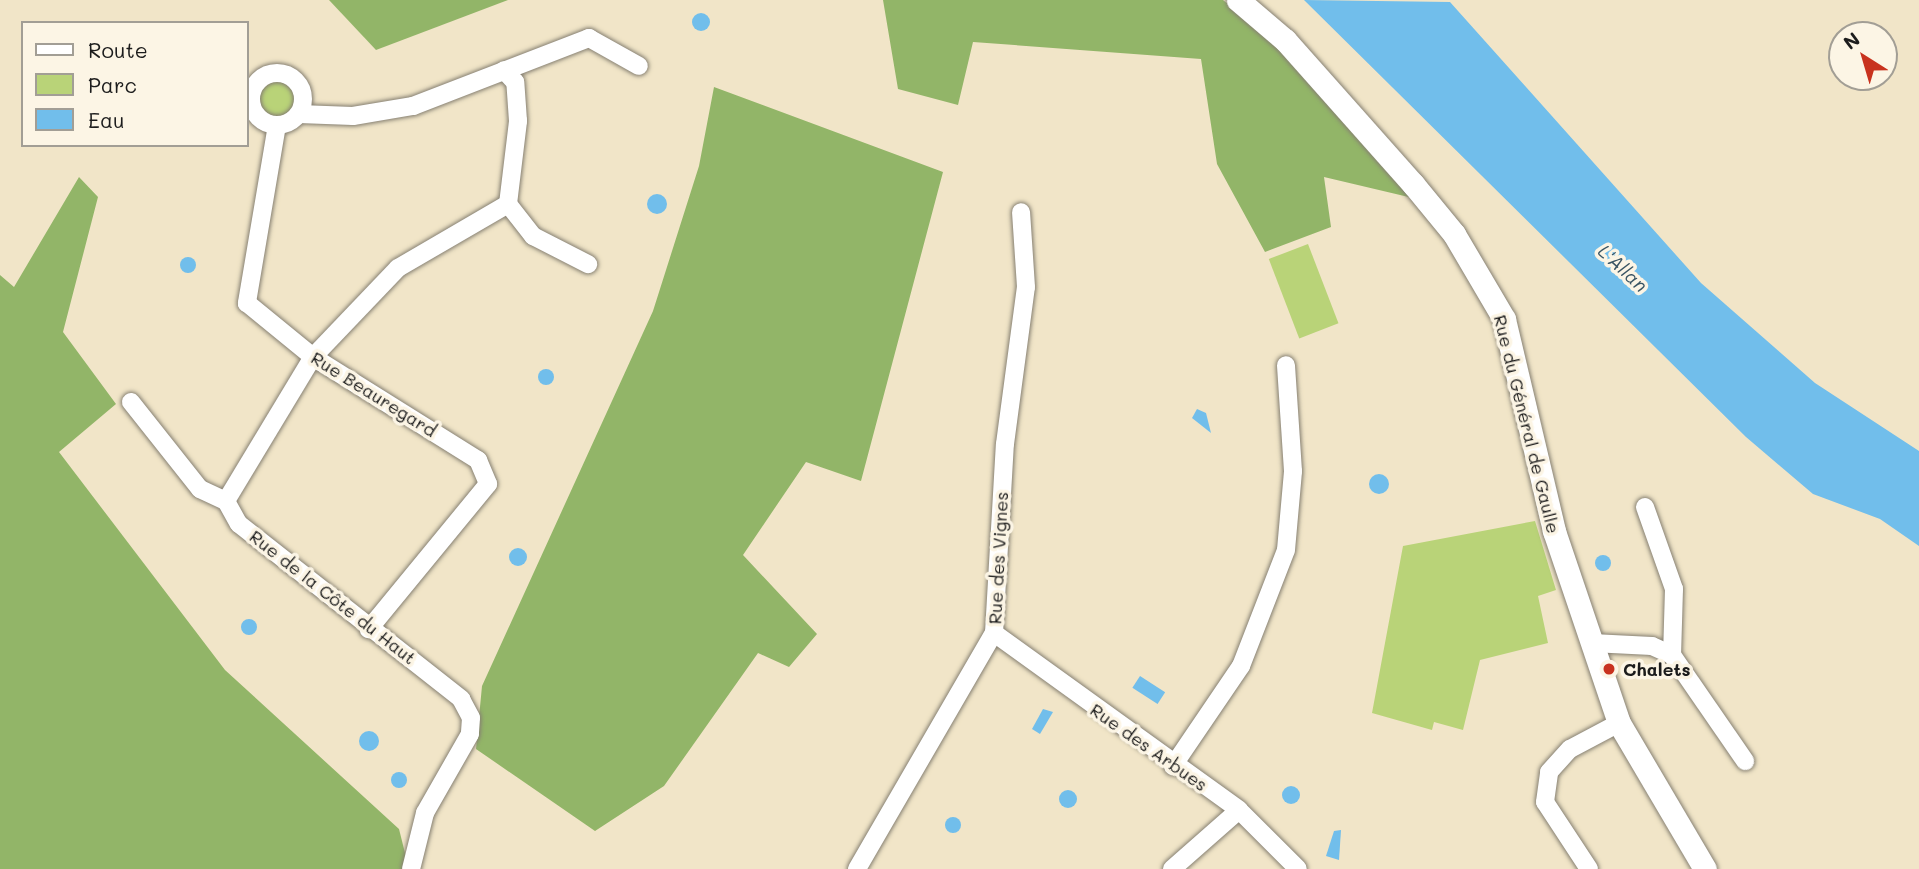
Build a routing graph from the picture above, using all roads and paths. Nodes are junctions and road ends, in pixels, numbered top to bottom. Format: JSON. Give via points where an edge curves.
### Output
{"nodes":[{"id":1,"x":1238,"y":0,"type":"edge"},
{"id":2,"x":639,"y":66,"type":"dead end"},
{"id":3,"x":504,"y":70,"type":"junction"},
{"id":4,"x":299,"y":114,"type":"junction"},
{"id":5,"x":277,"y":125,"type":"junction"},
{"id":6,"x":508,"y":204,"type":"junction"},
{"id":7,"x":1021,"y":212,"type":"dead end"},
{"id":8,"x":588,"y":264,"type":"dead end"},
{"id":9,"x":313,"y":358,"type":"junction"},
{"id":10,"x":1286,"y":365,"type":"dead end"},
{"id":11,"x":131,"y":402,"type":"dead end"},
{"id":12,"x":226,"y":501,"type":"junction"},
{"id":13,"x":1645,"y":507,"type":"dead end"},
{"id":14,"x":369,"y":629,"type":"junction"},
{"id":15,"x":994,"y":633,"type":"junction"},
{"id":16,"x":1592,"y":643,"type":"junction"},
{"id":17,"x":1672,"y":655,"type":"junction"},
{"id":18,"x":1619,"y":723,"type":"junction"},
{"id":19,"x":1745,"y":761,"type":"dead end"},
{"id":20,"x":1173,"y":766,"type":"junction"},
{"id":21,"x":1239,"y":810,"type":"junction"},
{"id":22,"x":411,"y":869,"type":"edge"},
{"id":23,"x":857,"y":869,"type":"edge"},
{"id":24,"x":1172,"y":869,"type":"edge"},
{"id":25,"x":1298,"y":869,"type":"edge"},
{"id":26,"x":1589,"y":869,"type":"edge"},
{"id":27,"x":1705,"y":869,"type":"edge"}],
"edges":[{"from":1,"to":16,"type":"main road","name":"Rue du Général de Gaulle","via":[[1284,40],[1413,184],[1454,234],[1504,319],[1554,531]]},
{"from":2,"to":3,"type":"street","via":[[589,38]]},
{"from":3,"to":4,"type":"street","via":[[413,106],[354,116]]},
{"from":3,"to":6,"type":"street","via":[[515,82],[518,121]]},
{"from":4,"to":5,"type":"street"},
{"from":4,"to":5,"type":"street","via":[[304,98],[298,83],[269,74],[251,99],[256,115]]},
{"from":5,"to":9,"type":"street","name":"Rue Beauregard","via":[[247,303]]},
{"from":6,"to":8,"type":"street","via":[[533,236]]},
{"from":6,"to":9,"type":"street","via":[[398,268]]},
{"from":7,"to":15,"type":"street","name":"Rue des Vignes","via":[[1026,287],[1005,444]]},
{"from":9,"to":12,"type":"street"},
{"from":9,"to":14,"type":"street","name":"Rue Beauregard","via":[[478,460],[488,484]]},
{"from":10,"to":20,"type":"street","via":[[1293,471],[1286,550],[1241,666]]},
{"from":11,"to":12,"type":"street","name":"Rue de la Côte du Haut","via":[[200,489]]},
{"from":12,"to":14,"type":"street","name":"Rue de la Côte du Haut","via":[[239,524]]},
{"from":13,"to":17,"type":"street","via":[[1674,589]]},
{"from":14,"to":22,"type":"street","name":"Rue de la Côte du Haut","via":[[461,699],[471,718],[470,734],[425,813]]},
{"from":15,"to":20,"type":"street","name":"Rue des Arbues"},
{"from":15,"to":23,"type":"street","name":"Rue des Vignes"},
{"from":16,"to":17,"type":"street","via":[[1651,646]]},
{"from":16,"to":18,"type":"main road","name":"Rue du Général de Gaulle"},
{"from":17,"to":19,"type":"street"},
{"from":18,"to":26,"type":"street","via":[[1570,748],[1549,772],[1545,802]]},
{"from":18,"to":27,"type":"main road","name":"Rue du Général de Gaulle"},
{"from":20,"to":21,"type":"street","name":"Rue des Arbues"},
{"from":21,"to":24,"type":"street"},
{"from":21,"to":25,"type":"street","name":"Rue des Arbues"}]}
